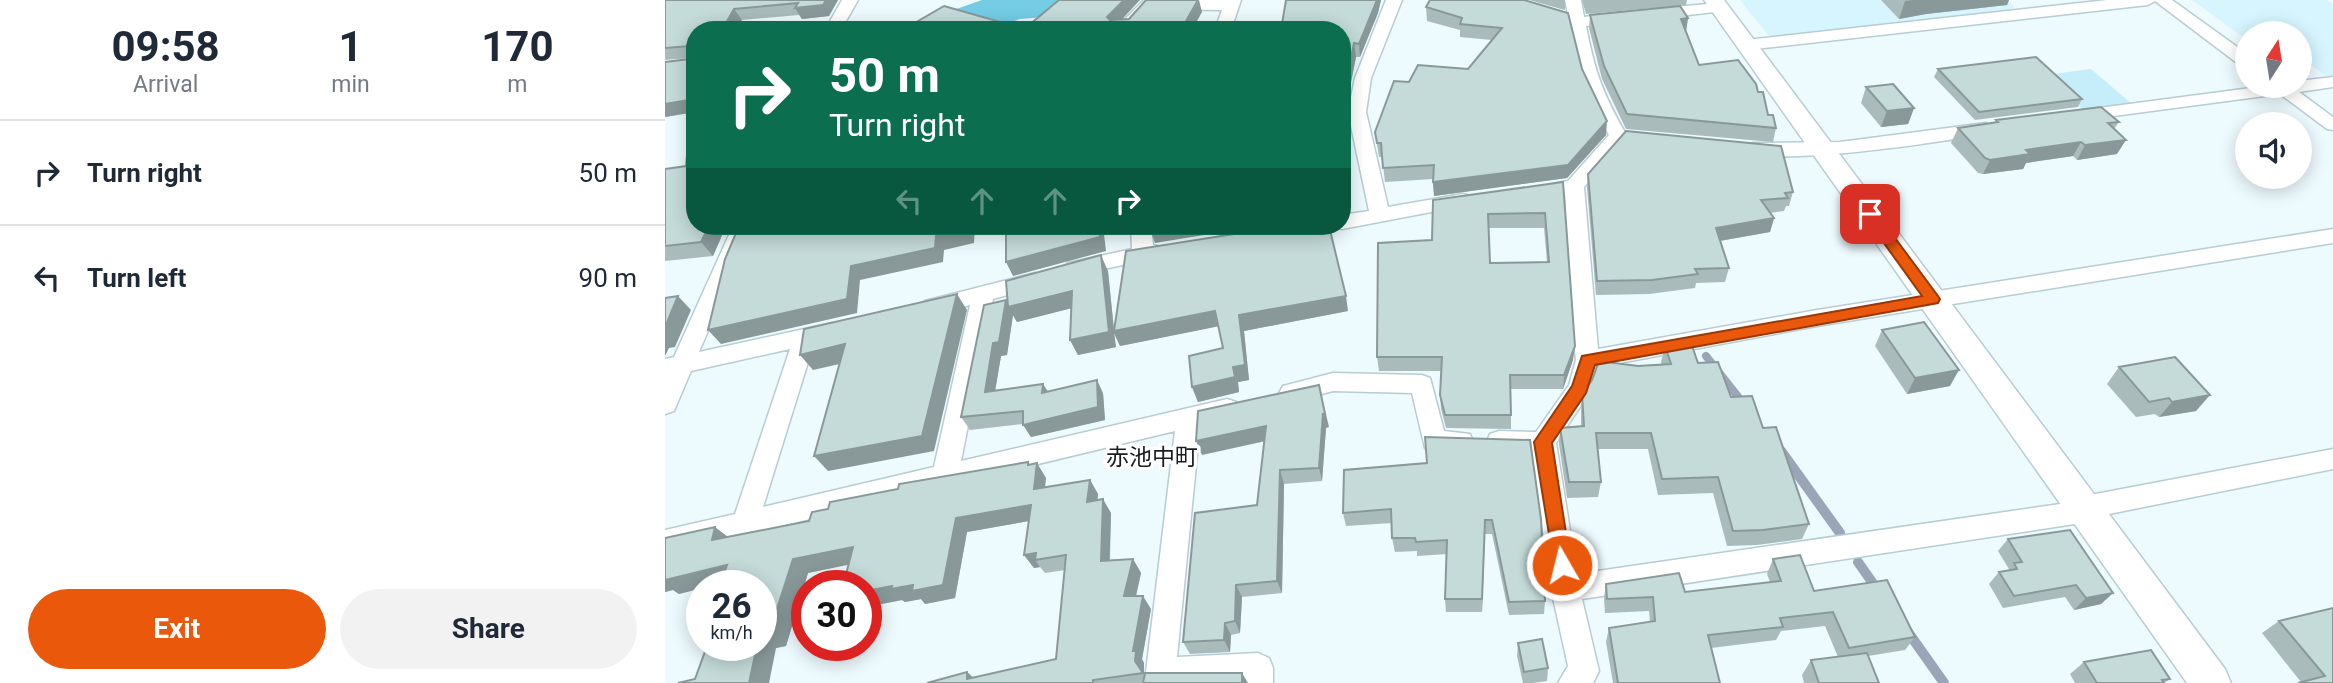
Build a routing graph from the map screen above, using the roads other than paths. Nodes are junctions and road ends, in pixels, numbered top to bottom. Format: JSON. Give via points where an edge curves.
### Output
{"nodes":[{"id":1,"x":850,"y":0,"type":"edge"},
{"id":2,"x":1394,"y":0,"type":"edge"},
{"id":3,"x":1504,"y":0,"type":"edge"},
{"id":4,"x":1573,"y":0,"type":"edge"},
{"id":5,"x":2014,"y":0,"type":"edge"},
{"id":6,"x":2148,"y":0,"type":"edge"},
{"id":7,"x":2162,"y":0,"type":"edge"},
{"id":8,"x":1232,"y":3,"type":"edge"},
{"id":9,"x":1716,"y":4,"type":"edge"},
{"id":10,"x":2029,"y":13,"type":"junction"},
{"id":11,"x":839,"y":21,"type":"edge"},
{"id":12,"x":1130,"y":21,"type":"edge"},
{"id":13,"x":1226,"y":21,"type":"edge"},
{"id":14,"x":1578,"y":22,"type":"junction"},
{"id":15,"x":1746,"y":45,"type":"junction"},
{"id":16,"x":2235,"y":53,"type":"edge"},
{"id":17,"x":1363,"y":78,"type":"junction"},
{"id":18,"x":1351,"y":79,"type":"edge"},
{"id":19,"x":2333,"y":82,"type":"edge"},
{"id":20,"x":2312,"y":84,"type":"edge"},
{"id":21,"x":2235,"y":94,"type":"edge"},
{"id":22,"x":2297,"y":98,"type":"edge"},
{"id":23,"x":2053,"y":119,"type":"edge"},
{"id":24,"x":2333,"y":125,"type":"edge"},
{"id":25,"x":1999,"y":127,"type":"edge"},
{"id":26,"x":1738,"y":147,"type":"edge"},
{"id":27,"x":1823,"y":150,"type":"junction"},
{"id":28,"x":1574,"y":186,"type":"junction"},
{"id":29,"x":1547,"y":189,"type":"edge"},
{"id":30,"x":1480,"y":197,"type":"edge"},
{"id":31,"x":1380,"y":216,"type":"junction"},
{"id":32,"x":1351,"y":221,"type":"edge"},
{"id":33,"x":739,"y":235,"type":"edge"},
{"id":34,"x":1142,"y":235,"type":"edge"},
{"id":35,"x":1243,"y":235,"type":"edge"},
{"id":36,"x":2333,"y":236,"type":"edge"},
{"id":37,"x":1226,"y":241,"type":"edge"},
{"id":38,"x":1171,"y":249,"type":"edge"},
{"id":39,"x":1143,"y":254,"type":"junction"},
{"id":40,"x":983,"y":295,"type":"junction"},
{"id":41,"x":1932,"y":299,"type":"junction"},
{"id":42,"x":907,"y":313,"type":"edge"},
{"id":43,"x":856,"y":325,"type":"edge"},
{"id":44,"x":805,"y":337,"type":"junction"},
{"id":45,"x":1588,"y":360,"type":"junction"},
{"id":46,"x":673,"y":367,"type":"edge"},
{"id":47,"x":665,"y":404,"type":"edge"},
{"id":48,"x":1189,"y":418,"type":"junction"},
{"id":49,"x":1543,"y":442,"type":"junction"},
{"id":50,"x":2333,"y":459,"type":"edge"},
{"id":51,"x":946,"y":476,"type":"junction"},
{"id":52,"x":2087,"y":509,"type":"junction"},
{"id":53,"x":745,"y":523,"type":"junction"},
{"id":54,"x":665,"y":542,"type":"edge"},
{"id":55,"x":1565,"y":589,"type":"junction"},
{"id":56,"x":1258,"y":683,"type":"edge"},
{"id":57,"x":1573,"y":683,"type":"edge"},
{"id":58,"x":2211,"y":683,"type":"edge"}],
"edges":[{"from":1,"to":11,"type":"street"},
{"from":2,"to":17,"type":"street"},
{"from":3,"to":14,"type":"street"},
{"from":4,"to":14,"type":"street"},
{"from":5,"to":10,"type":"street"},
{"from":6,"to":10,"type":"street"},
{"from":7,"to":16,"type":"street"},
{"from":8,"to":12,"type":"street","via":[[1146,4]]},
{"from":8,"to":13,"type":"street"},
{"from":9,"to":14,"type":"street"},
{"from":9,"to":15,"type":"street"},
{"from":10,"to":15,"type":"street"},
{"from":14,"to":28,"type":"street","via":[[1586,71],[1597,99],[1625,137]]},
{"from":15,"to":27,"type":"street"},
{"from":17,"to":18,"type":"street"},
{"from":17,"to":31,"type":"street","via":[[1357,112]]},
{"from":19,"to":20,"type":"street"},
{"from":21,"to":23,"type":"street"},
{"from":22,"to":24,"type":"street"},
{"from":25,"to":27,"type":"street"},
{"from":26,"to":27,"type":"street"},
{"from":27,"to":41,"type":"street"},
{"from":28,"to":29,"type":"street"},
{"from":28,"to":45,"type":"street"},
{"from":30,"to":31,"type":"street"},
{"from":31,"to":32,"type":"street"},
{"from":33,"to":46,"type":"street"},
{"from":34,"to":39,"type":"street"},
{"from":35,"to":37,"type":"street"},
{"from":36,"to":41,"type":"street"},
{"from":38,"to":39,"type":"street"},
{"from":39,"to":40,"type":"street","via":[[1088,264]]},
{"from":40,"to":42,"type":"street"},
{"from":40,"to":51,"type":"street"},
{"from":41,"to":45,"type":"street"},
{"from":41,"to":52,"type":"street"},
{"from":43,"to":44,"type":"street"},
{"from":44,"to":46,"type":"street"},
{"from":44,"to":53,"type":"street"},
{"from":45,"to":49,"type":"street","via":[[1580,388]]},
{"from":46,"to":47,"type":"street"},
{"from":48,"to":49,"type":"street","via":[[1333,382],[1422,384],[1434,441]]},
{"from":48,"to":51,"type":"street"},
{"from":48,"to":56,"type":"street","via":[[1161,672],[1258,668]]},
{"from":49,"to":55,"type":"street"},
{"from":50,"to":52,"type":"street"},
{"from":51,"to":53,"type":"street"},
{"from":52,"to":55,"type":"street"},
{"from":52,"to":58,"type":"street"},
{"from":53,"to":54,"type":"street"},
{"from":55,"to":57,"type":"street","via":[[1584,671]]}]}
